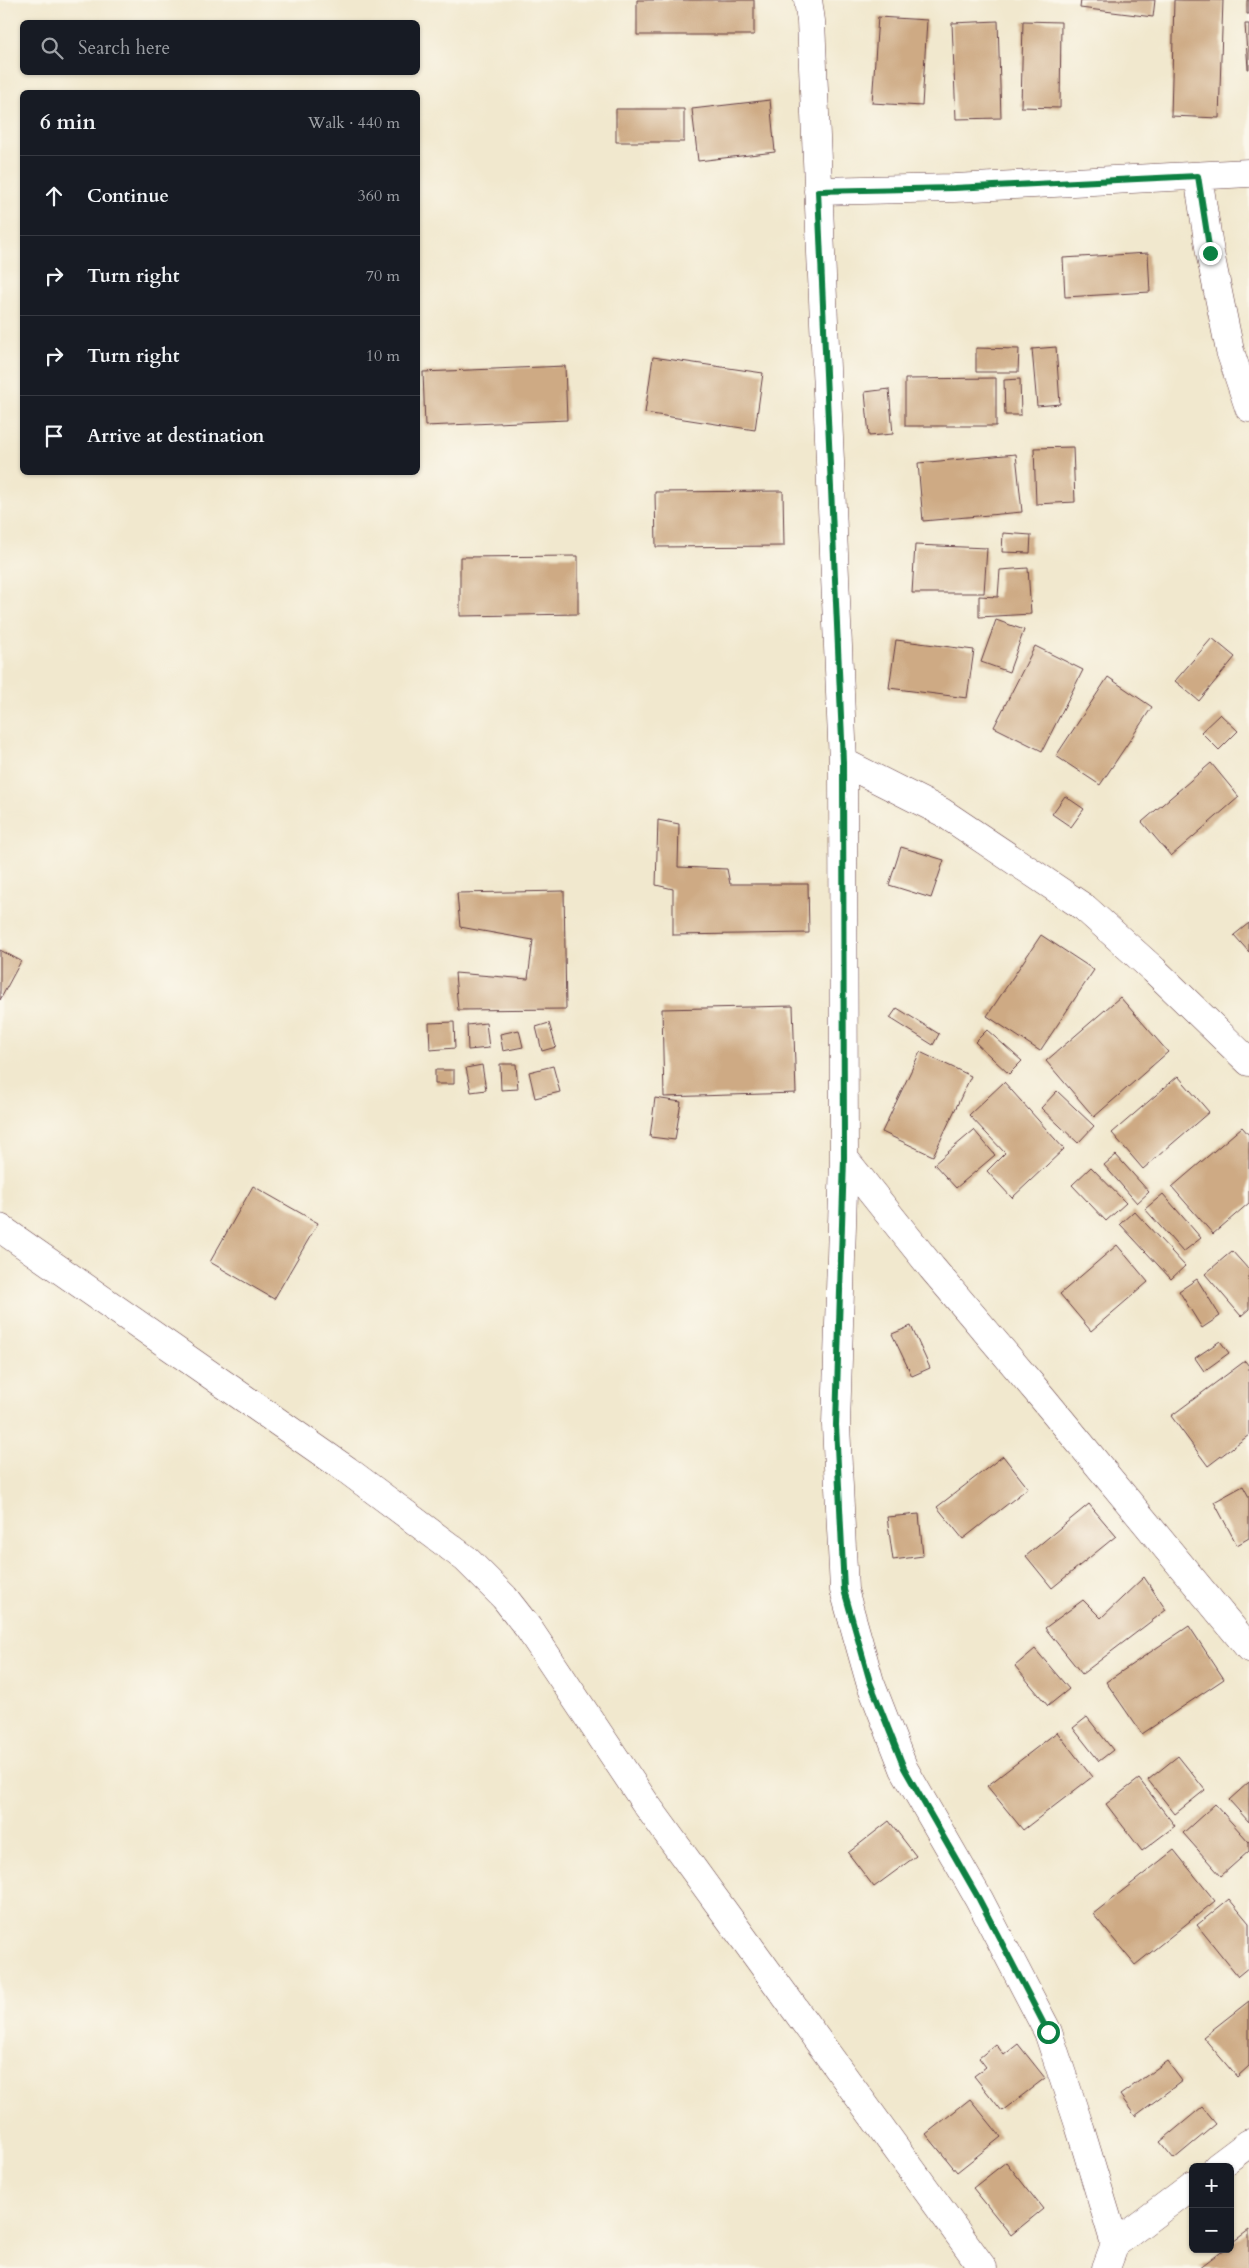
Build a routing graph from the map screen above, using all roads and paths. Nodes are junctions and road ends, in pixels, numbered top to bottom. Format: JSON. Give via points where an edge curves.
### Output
{"nodes":[{"id":1,"x":808,"y":0,"type":"edge"},
{"id":2,"x":1249,"y":173,"type":"edge"},
{"id":3,"x":1198,"y":176,"type":"junction"},
{"id":4,"x":818,"y":191,"type":"junction"},
{"id":5,"x":1249,"y":408,"type":"edge"},
{"id":6,"x":843,"y":762,"type":"junction"},
{"id":7,"x":1249,"y":1062,"type":"edge"},
{"id":8,"x":844,"y":1158,"type":"junction"},
{"id":9,"x":0,"y":1228,"type":"edge"},
{"id":10,"x":1249,"y":1648,"type":"edge"},
{"id":11,"x":1249,"y":2143,"type":"edge"},
{"id":12,"x":1222,"y":2163,"type":"edge"},
{"id":13,"x":1189,"y":2188,"type":"edge"},
{"id":14,"x":1111,"y":2256,"type":"edge"},
{"id":15,"x":983,"y":2268,"type":"edge"}],
"edges":[{"from":1,"to":4,"type":"street"},
{"from":2,"to":3,"type":"street"},
{"from":3,"to":4,"type":"street"},
{"from":3,"to":5,"type":"street","via":[[1230,350]]},
{"from":4,"to":6,"type":"street"},
{"from":6,"to":7,"type":"street","via":[[942,812],[1085,908]]},
{"from":6,"to":8,"type":"street"},
{"from":8,"to":10,"type":"street"},
{"from":8,"to":14,"type":"street","via":[[836,1425],[844,1590],[870,1682],[904,1768],[979,1899],[1048,2032],[1079,2125]]},
{"from":9,"to":15,"type":"street","via":[[347,1470],[466,1559],[504,1597],[646,1804]]},
{"from":11,"to":12,"type":"street"},
{"from":13,"to":14,"type":"street"}]}
